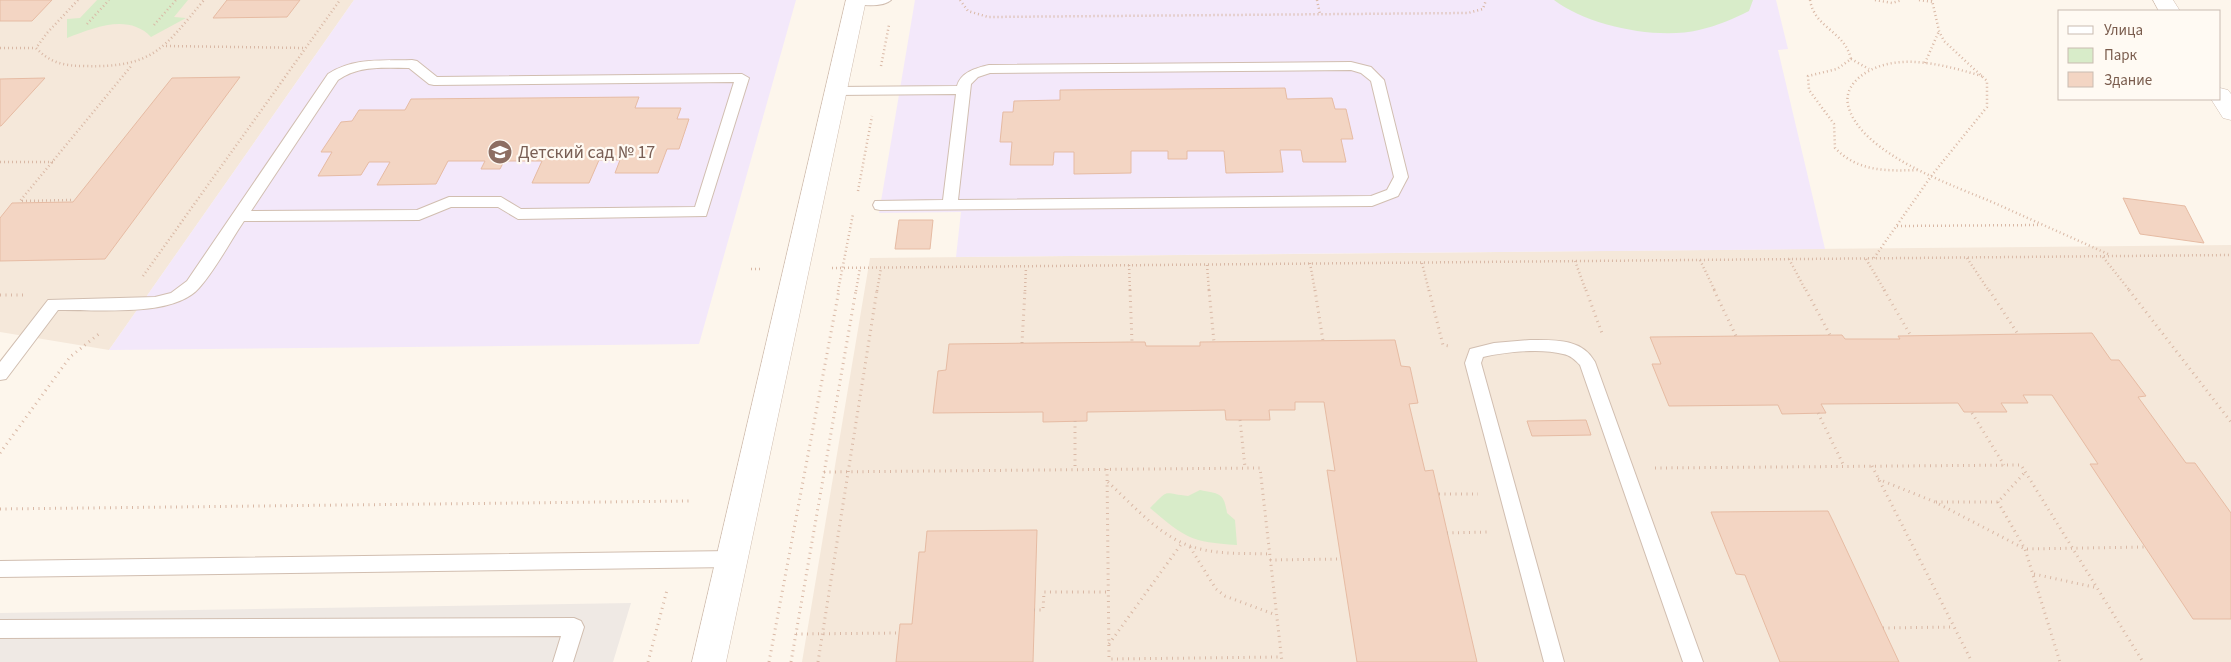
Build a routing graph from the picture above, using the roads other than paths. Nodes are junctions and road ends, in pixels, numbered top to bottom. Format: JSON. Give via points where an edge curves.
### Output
{"nodes":[{"id":1,"x":856,"y":0,"type":"edge"},
{"id":2,"x":885,"y":0,"type":"edge"},
{"id":3,"x":963,"y":90,"type":"junction"},
{"id":4,"x":835,"y":91,"type":"junction"},
{"id":5,"x":2221,"y":97,"type":"edge"},
{"id":6,"x":2231,"y":113,"type":"edge"},
{"id":7,"x":880,"y":205,"type":"dead end"},
{"id":8,"x":950,"y":205,"type":"junction"},
{"id":9,"x":240,"y":216,"type":"junction"},
{"id":10,"x":0,"y":374,"type":"edge"},
{"id":11,"x":732,"y":559,"type":"junction"},
{"id":12,"x":0,"y":568,"type":"edge"},
{"id":13,"x":0,"y":629,"type":"edge"},
{"id":14,"x":563,"y":662,"type":"edge"},
{"id":15,"x":709,"y":662,"type":"edge"},
{"id":16,"x":1554,"y":662,"type":"edge"},
{"id":17,"x":1693,"y":662,"type":"edge"}],
"edges":[{"from":1,"to":2,"type":"lane"},
{"from":1,"to":4,"type":"street"},
{"from":3,"to":4,"type":"lane"},
{"from":3,"to":8,"type":"lane"},
{"from":3,"to":8,"type":"lane","via":[[964,83],[973,74],[988,69],[1351,66],[1366,70],[1377,80],[1401,177],[1393,193],[1372,201]]},
{"from":4,"to":11,"type":"street"},
{"from":5,"to":6,"type":"street"},
{"from":7,"to":8,"type":"lane"},
{"from":9,"to":9,"type":"lane","via":[[333,77],[345,69],[361,65],[412,64],[434,81],[742,78],[701,212],[518,214],[502,202],[449,202],[419,215]]},
{"from":9,"to":10,"type":"lane","via":[[194,285],[176,298],[123,304],[54,304]]},
{"from":11,"to":12,"type":"lane"},
{"from":11,"to":15,"type":"street"},
{"from":13,"to":14,"type":"lane","via":[[574,627]]},
{"from":16,"to":17,"type":"lane","via":[[1473,363],[1476,353],[1489,348],[1562,347],[1578,352],[1587,362]]}]}
